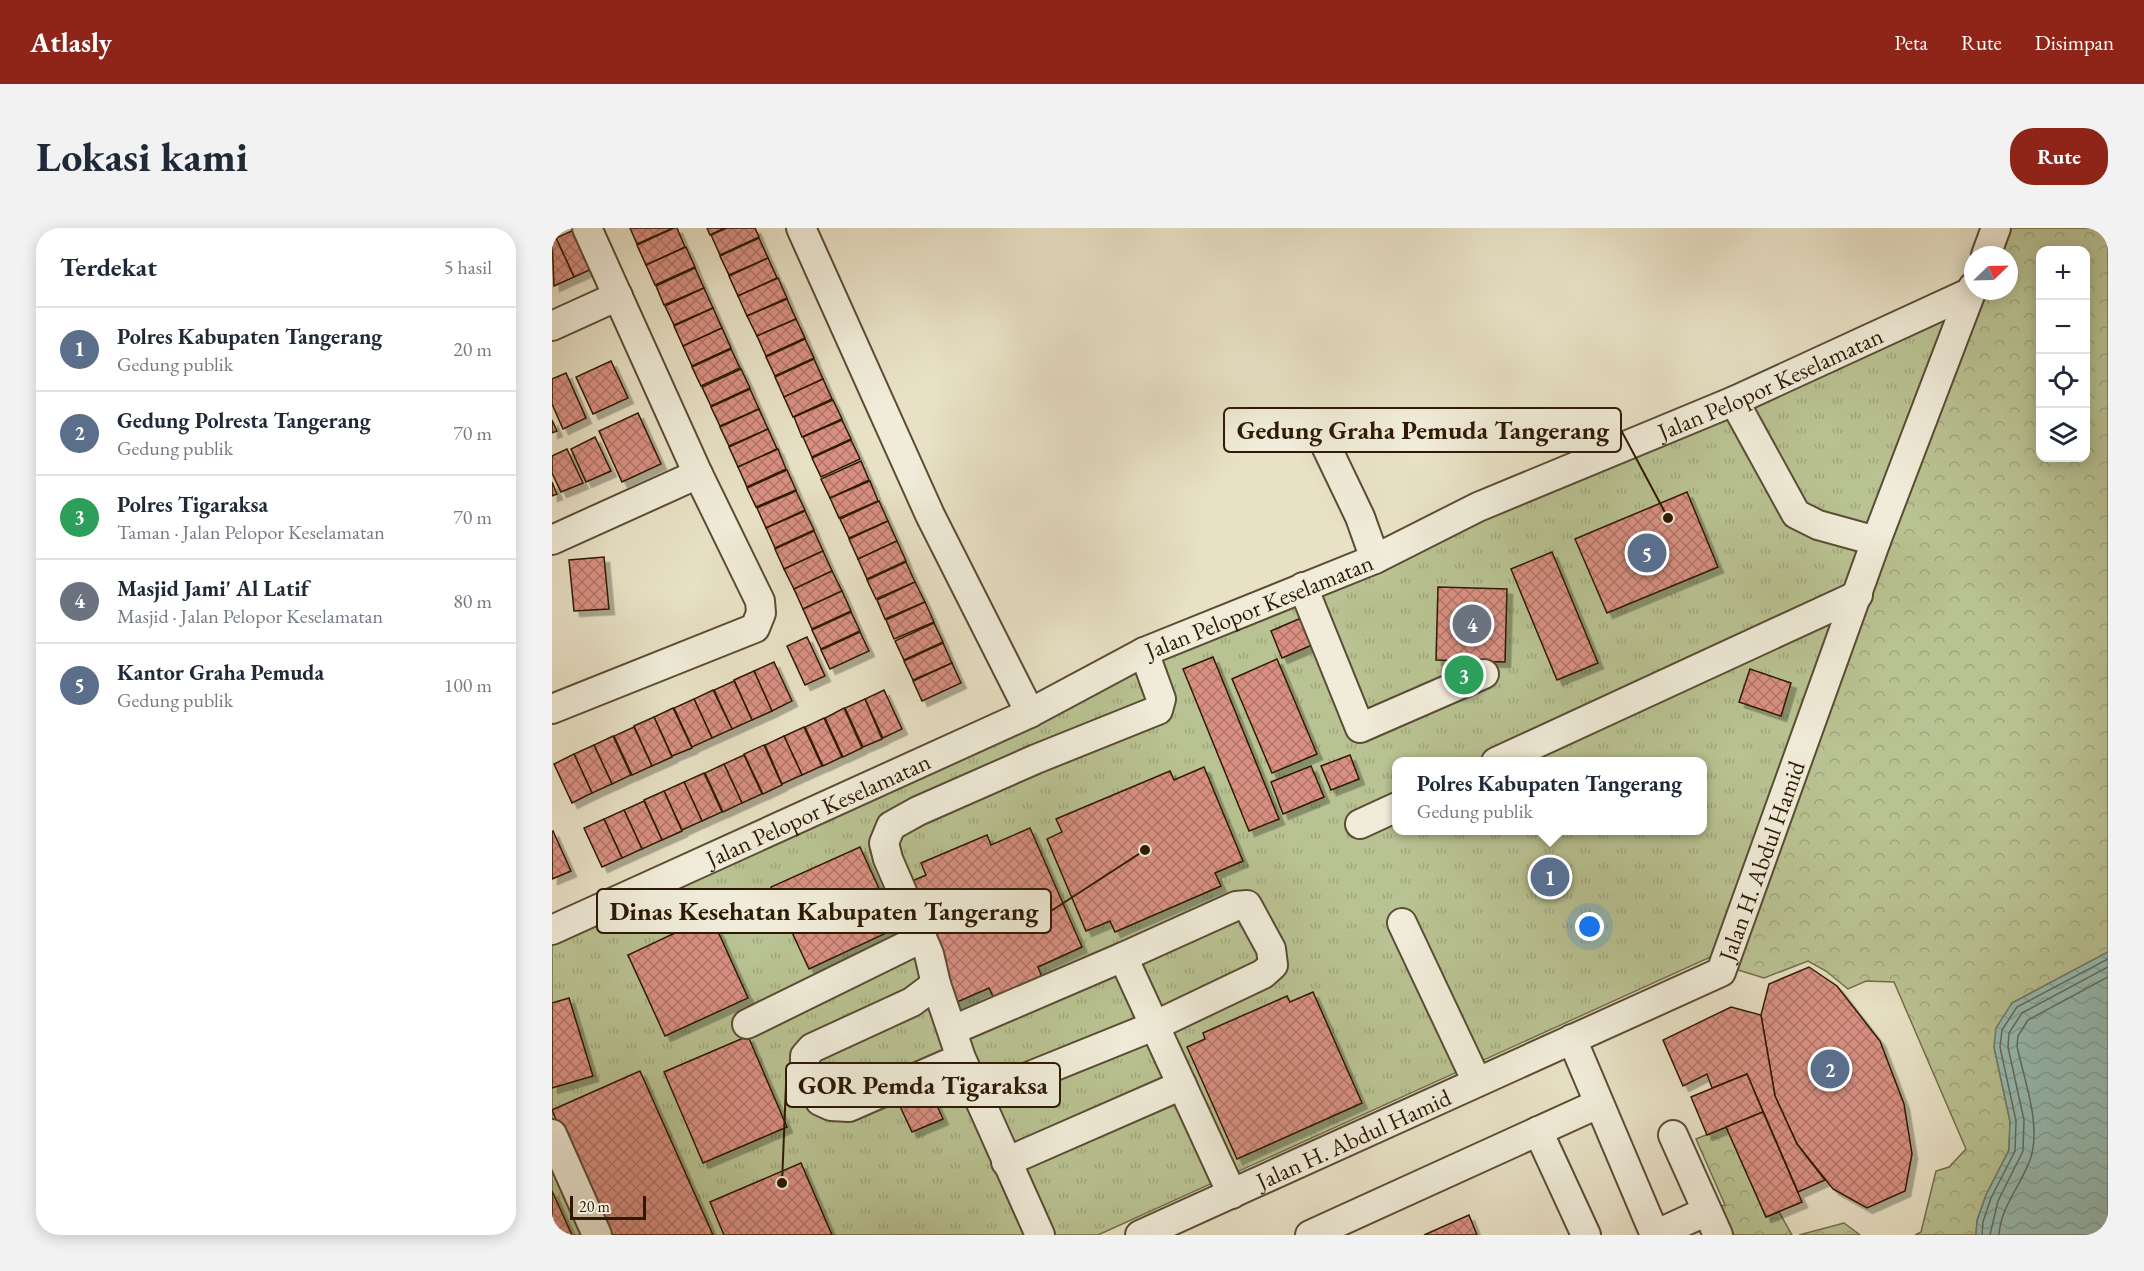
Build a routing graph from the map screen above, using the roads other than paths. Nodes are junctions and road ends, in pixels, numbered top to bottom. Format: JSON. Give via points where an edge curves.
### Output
{"nodes":[{"id":1,"x":587,"y":228,"type":"edge"},
{"id":2,"x":801,"y":228,"type":"edge"},
{"id":3,"x":1996,"y":228,"type":"edge"},
{"id":4,"x":1989,"y":246,"type":"edge"},
{"id":5,"x":1964,"y":294,"type":"edge"},
{"id":6,"x":618,"y":296,"type":"junction"},
{"id":7,"x":1968,"y":300,"type":"edge"},
{"id":8,"x":552,"y":326,"type":"edge"},
{"id":9,"x":1734,"y":401,"type":"junction"},
{"id":10,"x":1326,"y":446,"type":"dead end"},
{"id":11,"x":698,"y":474,"type":"junction"},
{"id":12,"x":552,"y":540,"type":"edge"},
{"id":13,"x":1875,"y":541,"type":"junction"},
{"id":14,"x":1375,"y":560,"type":"junction"},
{"id":15,"x":1303,"y":587,"type":"junction"},
{"id":16,"x":1858,"y":595,"type":"junction"},
{"id":17,"x":1144,"y":652,"type":"junction"},
{"id":18,"x":1484,"y":674,"type":"dead end"},
{"id":19,"x":552,"y":709,"type":"edge"},
{"id":20,"x":1030,"y":713,"type":"junction"},
{"id":21,"x":1507,"y":757,"type":"edge"},
{"id":22,"x":1392,"y":809,"type":"edge"},
{"id":23,"x":1360,"y":824,"type":"dead end"},
{"id":24,"x":1402,"y":923,"type":"dead end"},
{"id":25,"x":552,"y":930,"type":"edge"},
{"id":26,"x":922,"y":938,"type":"junction"},
{"id":27,"x":1123,"y":957,"type":"junction"},
{"id":28,"x":936,"y":984,"type":"junction"},
{"id":29,"x":747,"y":1024,"type":"dead end"},
{"id":30,"x":1154,"y":1026,"type":"junction"},
{"id":31,"x":953,"y":1030,"type":"junction"},
{"id":32,"x":1572,"y":1039,"type":"junction"},
{"id":33,"x":961,"y":1058,"type":"junction"},
{"id":34,"x":1477,"y":1082,"type":"junction"},
{"id":35,"x":1182,"y":1085,"type":"junction"},
{"id":36,"x":978,"y":1097,"type":"junction"},
{"id":37,"x":1598,"y":1104,"type":"junction"},
{"id":38,"x":1538,"y":1131,"type":"junction"},
{"id":39,"x":552,"y":1134,"type":"edge"},
{"id":40,"x":1673,"y":1135,"type":"dead end"},
{"id":41,"x":1006,"y":1162,"type":"junction"},
{"id":42,"x":1232,"y":1194,"type":"junction"},
{"id":43,"x":1713,"y":1223,"type":"edge"},
{"id":44,"x":1154,"y":1232,"type":"edge"},
{"id":45,"x":597,"y":1235,"type":"edge"},
{"id":46,"x":1040,"y":1235,"type":"edge"},
{"id":47,"x":1310,"y":1235,"type":"edge"},
{"id":48,"x":1586,"y":1235,"type":"edge"}],
"edges":[{"from":1,"to":6,"type":"street"},
{"from":2,"to":20,"type":"street","via":[[930,515]]},
{"from":3,"to":4,"type":"street"},
{"from":5,"to":9,"type":"street","name":"Jalan Pelopor Keselamatan"},
{"from":6,"to":8,"type":"street"},
{"from":6,"to":11,"type":"street"},
{"from":7,"to":13,"type":"street","name":"Jalan H. Abdul Hamid"},
{"from":9,"to":13,"type":"street","via":[[1796,514],[1818,525]]},
{"from":9,"to":14,"type":"street","name":"Jalan Pelopor Keselamatan","via":[[1478,507]]},
{"from":10,"to":14,"type":"street","via":[[1360,517]]},
{"from":11,"to":12,"type":"street"},
{"from":11,"to":19,"type":"street","via":[[760,601],[761,613],[755,628]]},
{"from":13,"to":16,"type":"street","name":"Jalan H. Abdul Hamid"},
{"from":14,"to":15,"type":"street","name":"Jalan Pelopor Keselamatan"},
{"from":15,"to":17,"type":"street","name":"Jalan Pelopor Keselamatan"},
{"from":15,"to":18,"type":"street","via":[[1360,728]]},
{"from":16,"to":21,"type":"street"},
{"from":16,"to":32,"type":"street","name":"Jalan H. Abdul Hamid","via":[[1721,972]]},
{"from":17,"to":20,"type":"street","name":"Jalan Pelopor Keselamatan"},
{"from":17,"to":26,"type":"street","via":[[1161,699],[1158,710],[1026,764],[891,826],[884,843]]},
{"from":20,"to":25,"type":"street","name":"Jalan Pelopor Keselamatan"},
{"from":22,"to":23,"type":"street"},
{"from":24,"to":34,"type":"street"},
{"from":26,"to":28,"type":"street"},
{"from":26,"to":29,"type":"street"},
{"from":27,"to":30,"type":"street"},
{"from":27,"to":30,"type":"street","via":[[1246,905],[1271,949],[1273,965],[1269,970]]},
{"from":27,"to":31,"type":"street"},
{"from":28,"to":31,"type":"street"},
{"from":28,"to":33,"type":"street","via":[[912,1002],[812,1048],[805,1056],[805,1066],[820,1101],[849,1107]]},
{"from":30,"to":35,"type":"street"},
{"from":30,"to":36,"type":"street"},
{"from":31,"to":33,"type":"street"},
{"from":32,"to":34,"type":"street","name":"Jalan H. Abdul Hamid"},
{"from":32,"to":37,"type":"street"},
{"from":33,"to":36,"type":"street"},
{"from":34,"to":42,"type":"street","name":"Jalan H. Abdul Hamid"},
{"from":35,"to":41,"type":"street"},
{"from":35,"to":42,"type":"street"},
{"from":36,"to":41,"type":"street"},
{"from":37,"to":38,"type":"street"},
{"from":37,"to":43,"type":"street","via":[[1655,1235]]},
{"from":38,"to":47,"type":"street"},
{"from":38,"to":48,"type":"street"},
{"from":39,"to":45,"type":"street"},
{"from":40,"to":43,"type":"street"},
{"from":41,"to":46,"type":"street"},
{"from":42,"to":44,"type":"street","name":"Jalan H. Abdul Hamid"}]}
